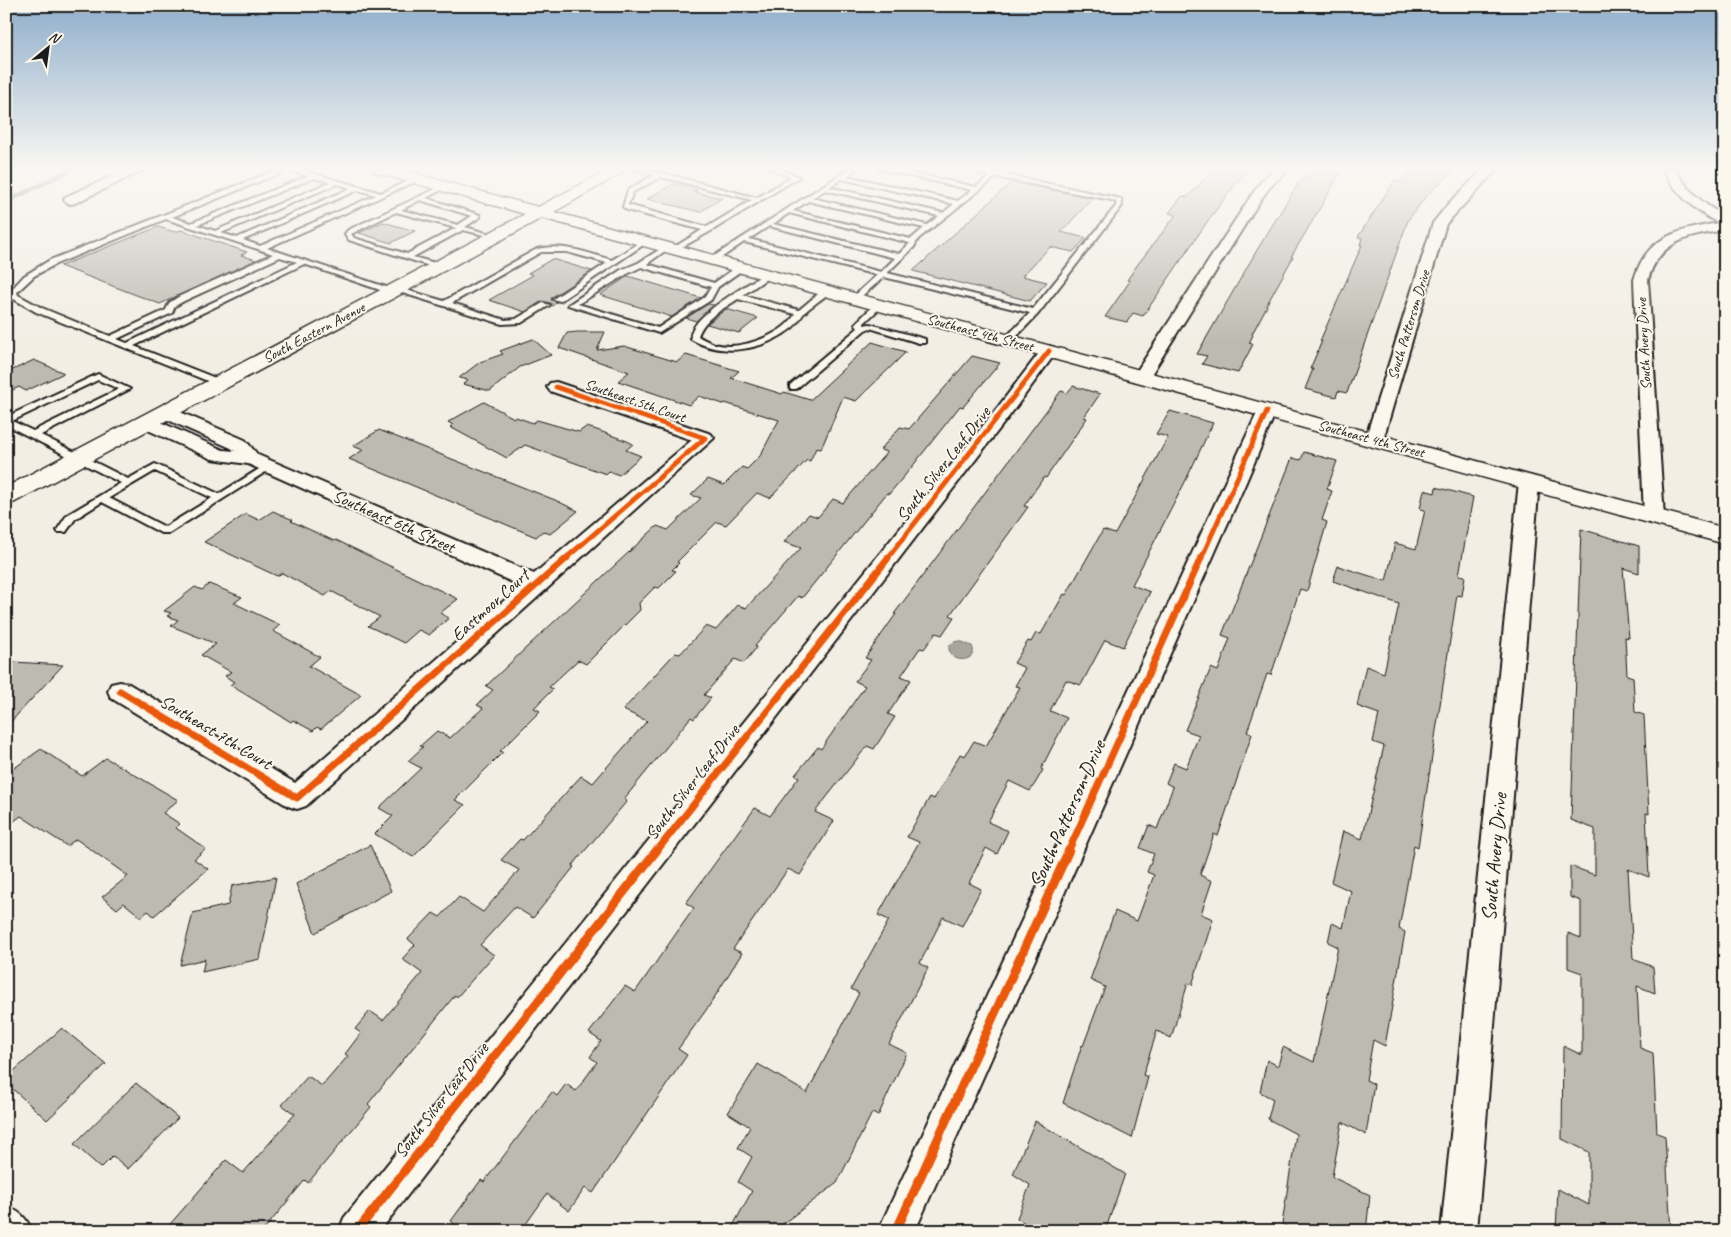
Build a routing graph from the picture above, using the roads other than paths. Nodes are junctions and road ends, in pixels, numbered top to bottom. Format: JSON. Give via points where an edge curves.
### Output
{"nodes":[{"id":1,"x":142,"y":227,"type":"edge"},
{"id":2,"x":196,"y":227,"type":"edge"},
{"id":3,"x":230,"y":227,"type":"edge"},
{"id":4,"x":268,"y":227,"type":"edge"},
{"id":5,"x":309,"y":227,"type":"edge"},
{"id":6,"x":359,"y":227,"type":"edge"},
{"id":7,"x":456,"y":227,"type":"edge"},
{"id":8,"x":514,"y":227,"type":"edge"},
{"id":9,"x":592,"y":227,"type":"edge"},
{"id":10,"x":697,"y":227,"type":"edge"},
{"id":11,"x":714,"y":227,"type":"edge"},
{"id":12,"x":763,"y":227,"type":"edge"},
{"id":13,"x":778,"y":227,"type":"edge"},
{"id":14,"x":851,"y":227,"type":"edge"},
{"id":15,"x":923,"y":227,"type":"edge"},
{"id":16,"x":1104,"y":227,"type":"edge"},
{"id":17,"x":1237,"y":227,"type":"edge"},
{"id":18,"x":1439,"y":227,"type":"edge"},
{"id":19,"x":1721,"y":227,"type":"edge"},
{"id":20,"x":461,"y":228,"type":"junction"},
{"id":21,"x":928,"y":228,"type":"joint"},
{"id":22,"x":709,"y":230,"type":"junction"},
{"id":23,"x":215,"y":233,"type":"junction"},
{"id":24,"x":495,"y":237,"type":"junction"},
{"id":25,"x":238,"y":240,"type":"junction"},
{"id":26,"x":743,"y":240,"type":"junction"},
{"id":27,"x":646,"y":241,"type":"junction"},
{"id":28,"x":914,"y":242,"type":"junction"},
{"id":29,"x":261,"y":248,"type":"junction"},
{"id":30,"x":672,"y":248,"type":"junction"},
{"id":31,"x":280,"y":254,"type":"junction"},
{"id":32,"x":407,"y":257,"type":"junction"},
{"id":33,"x":901,"y":257,"type":"junction"},
{"id":34,"x":712,"y":260,"type":"junction"},
{"id":35,"x":303,"y":262,"type":"junction"},
{"id":36,"x":613,"y":263,"type":"junction"},
{"id":37,"x":641,"y":265,"type":"junction"},
{"id":38,"x":439,"y":267,"type":"junction"},
{"id":39,"x":741,"y":268,"type":"junction"},
{"id":40,"x":884,"y":274,"type":"junction"},
{"id":41,"x":768,"y":275,"type":"junction"},
{"id":42,"x":715,"y":286,"type":"junction"},
{"id":43,"x":394,"y":290,"type":"junction"},
{"id":44,"x":827,"y":291,"type":"junction"},
{"id":45,"x":737,"y":296,"type":"junction"},
{"id":46,"x":556,"y":299,"type":"dead end"},
{"id":47,"x":856,"y":299,"type":"junction"},
{"id":48,"x":444,"y":304,"type":"junction"},
{"id":49,"x":546,"y":305,"type":"dead end"},
{"id":50,"x":879,"y":305,"type":"junction"},
{"id":51,"x":169,"y":311,"type":"junction"},
{"id":52,"x":1035,"y":312,"type":"junction"},
{"id":53,"x":800,"y":314,"type":"junction"},
{"id":54,"x":187,"y":317,"type":"junction"},
{"id":55,"x":862,"y":328,"type":"junction"},
{"id":56,"x":110,"y":339,"type":"junction"},
{"id":57,"x":1008,"y":340,"type":"junction"},
{"id":58,"x":922,"y":341,"type":"dead end"},
{"id":59,"x":127,"y":346,"type":"junction"},
{"id":60,"x":1048,"y":351,"type":"junction"},
{"id":61,"x":1141,"y":377,"type":"junction"},
{"id":62,"x":220,"y":383,"type":"junction"},
{"id":63,"x":556,"y":387,"type":"dead end"},
{"id":64,"x":793,"y":387,"type":"dead end"},
{"id":65,"x":1267,"y":411,"type":"junction"},
{"id":66,"x":165,"y":412,"type":"junction"},
{"id":67,"x":6,"y":421,"type":"edge"},
{"id":68,"x":146,"y":422,"type":"junction"},
{"id":69,"x":33,"y":435,"type":"junction"},
{"id":70,"x":705,"y":438,"type":"joint"},
{"id":71,"x":1374,"y":440,"type":"junction"},
{"id":72,"x":79,"y":458,"type":"junction"},
{"id":73,"x":261,"y":462,"type":"junction"},
{"id":74,"x":1529,"y":482,"type":"junction"},
{"id":75,"x":129,"y":483,"type":"junction"},
{"id":76,"x":6,"y":497,"type":"edge"},
{"id":77,"x":102,"y":498,"type":"junction"},
{"id":78,"x":220,"y":498,"type":"junction"},
{"id":79,"x":1654,"y":516,"type":"junction"},
{"id":80,"x":62,"y":530,"type":"dead end"},
{"id":81,"x":1725,"y":536,"type":"edge"},
{"id":82,"x":537,"y":584,"type":"junction"},
{"id":83,"x":120,"y":691,"type":"dead end"},
{"id":84,"x":297,"y":798,"type":"joint"},
{"id":85,"x":6,"y":1224,"type":"edge"},
{"id":86,"x":14,"y":1231,"type":"edge"},
{"id":87,"x":357,"y":1231,"type":"edge"},
{"id":88,"x":896,"y":1231,"type":"edge"},
{"id":89,"x":1459,"y":1231,"type":"edge"}],
"edges":[{"from":1,"to":56,"type":"lane","via":[[53,262],[32,273],[13,292],[39,310]]},
{"from":2,"to":23,"type":"lane"},
{"from":3,"to":23,"type":"lane"},
{"from":4,"to":25,"type":"lane"},
{"from":5,"to":29,"type":"lane"},
{"from":6,"to":32,"type":"lane","via":[[348,234],[351,240]]},
{"from":7,"to":20,"type":"lane"},
{"from":8,"to":24,"type":"main road","name":"South Eastern Avenue"},
{"from":9,"to":27,"type":"main road","name":"Southeast 4th Street"},
{"from":10,"to":22,"type":"lane"},
{"from":11,"to":22,"type":"lane"},
{"from":12,"to":26,"type":"lane"},
{"from":13,"to":33,"type":"lane"},
{"from":14,"to":28,"type":"lane"},
{"from":15,"to":21,"type":"lane"},
{"from":16,"to":52,"type":"lane"},
{"from":17,"to":61,"type":"street"},
{"from":18,"to":71,"type":"street","name":"South Patterson Drive"},
{"from":19,"to":79,"type":"street","name":"South Avery Drive","via":[[1670,240],[1652,252],[1642,267],[1640,280]]},
{"from":20,"to":24,"type":"lane"},
{"from":20,"to":32,"type":"lane"},
{"from":21,"to":28,"type":"lane"},
{"from":22,"to":30,"type":"lane"},
{"from":23,"to":25,"type":"lane"},
{"from":24,"to":38,"type":"main road","name":"South Eastern Avenue"},
{"from":25,"to":29,"type":"lane"},
{"from":26,"to":34,"type":"lane"},
{"from":26,"to":40,"type":"lane"},
{"from":27,"to":30,"type":"main road","name":"Southeast 4th Street"},
{"from":27,"to":36,"type":"lane"},
{"from":28,"to":33,"type":"lane"},
{"from":29,"to":31,"type":"lane"},
{"from":30,"to":34,"type":"main road","name":"Southeast 4th Street"},
{"from":30,"to":37,"type":"lane"},
{"from":31,"to":35,"type":"lane"},
{"from":31,"to":51,"type":"lane","via":[[181,299]]},
{"from":32,"to":38,"type":"lane"},
{"from":33,"to":40,"type":"lane"},
{"from":34,"to":39,"type":"main road","name":"Southeast 4th Street"},
{"from":35,"to":43,"type":"lane"},
{"from":35,"to":54,"type":"lane"},
{"from":36,"to":46,"type":"lane"},
{"from":36,"to":48,"type":"lane","via":[[560,248],[547,248]]},
{"from":37,"to":42,"type":"lane"},
{"from":37,"to":42,"type":"lane","via":[[624,272],[572,306],[660,332],[708,298]]},
{"from":38,"to":43,"type":"main road","name":"South Eastern Avenue"},
{"from":39,"to":41,"type":"main road","name":"Southeast 4th Street"},
{"from":39,"to":42,"type":"lane"},
{"from":40,"to":47,"type":"lane"},
{"from":40,"to":52,"type":"lane"},
{"from":41,"to":44,"type":"main road","name":"Southeast 4th Street"},
{"from":41,"to":45,"type":"lane"},
{"from":43,"to":48,"type":"lane"},
{"from":43,"to":62,"type":"main road","name":"South Eastern Avenue"},
{"from":44,"to":47,"type":"main road","name":"Southeast 4th Street"},
{"from":44,"to":53,"type":"lane"},
{"from":45,"to":53,"type":"lane"},
{"from":45,"to":53,"type":"lane","via":[[709,315],[695,330],[694,337],[698,341],[735,348],[778,333],[794,323]]},
{"from":47,"to":50,"type":"main road","name":"Southeast 4th Street"},
{"from":48,"to":49,"type":"lane","via":[[512,323]]},
{"from":50,"to":55,"type":"lane","via":[[860,321]]},
{"from":50,"to":57,"type":"main road","name":"Southeast 4th Street"},
{"from":51,"to":54,"type":"lane"},
{"from":51,"to":56,"type":"lane"},
{"from":52,"to":57,"type":"lane"},
{"from":54,"to":59,"type":"lane"},
{"from":55,"to":58,"type":"lane","via":[[870,326]]},
{"from":55,"to":64,"type":"lane"},
{"from":56,"to":59,"type":"lane"},
{"from":57,"to":60,"type":"main road","name":"Southeast 4th Street"},
{"from":59,"to":62,"type":"lane"},
{"from":60,"to":61,"type":"main road","name":"Southeast 4th Street"},
{"from":60,"to":87,"type":"street","name":"South Silver Leaf Drive"},
{"from":61,"to":65,"type":"main road","name":"Southeast 4th Street"},
{"from":62,"to":66,"type":"main road","name":"South Eastern Avenue"},
{"from":63,"to":70,"type":"street","name":"Southeast 5th Court"},
{"from":65,"to":71,"type":"main road","name":"Southeast 4th Street"},
{"from":65,"to":88,"type":"street","name":"South Patterson Drive"},
{"from":66,"to":68,"type":"main road","name":"South Eastern Avenue"},
{"from":66,"to":73,"type":"street","name":"Southeast 6th Street","via":[[238,444]]},
{"from":67,"to":69,"type":"lane"},
{"from":67,"to":69,"type":"lane","via":[[98,376],[126,389]]},
{"from":68,"to":72,"type":"main road","name":"South Eastern Avenue"},
{"from":68,"to":73,"type":"street","name":"Southeast 6th Street","via":[[219,455]]},
{"from":69,"to":72,"type":"lane"},
{"from":70,"to":82,"type":"street","name":"Eastmoor Court"},
{"from":71,"to":74,"type":"main road","name":"Southeast 4th Street"},
{"from":72,"to":75,"type":"lane"},
{"from":72,"to":76,"type":"main road","name":"South Eastern Avenue"},
{"from":73,"to":78,"type":"lane"},
{"from":73,"to":82,"type":"street","name":"Southeast 6th Street"},
{"from":74,"to":79,"type":"main road","name":"Southeast 4th Street"},
{"from":74,"to":89,"type":"street","name":"South Avery Drive"},
{"from":75,"to":77,"type":"lane"},
{"from":75,"to":78,"type":"lane","via":[[155,467]]},
{"from":77,"to":78,"type":"lane","via":[[165,531]]},
{"from":77,"to":80,"type":"lane","via":[[70,517]]},
{"from":79,"to":81,"type":"main road","name":"Southeast 4th Street"},
{"from":82,"to":84,"type":"street","name":"Eastmoor Court"},
{"from":83,"to":84,"type":"street","name":"Southeast 7th Court"},
{"from":85,"to":86,"type":"street"}]}
